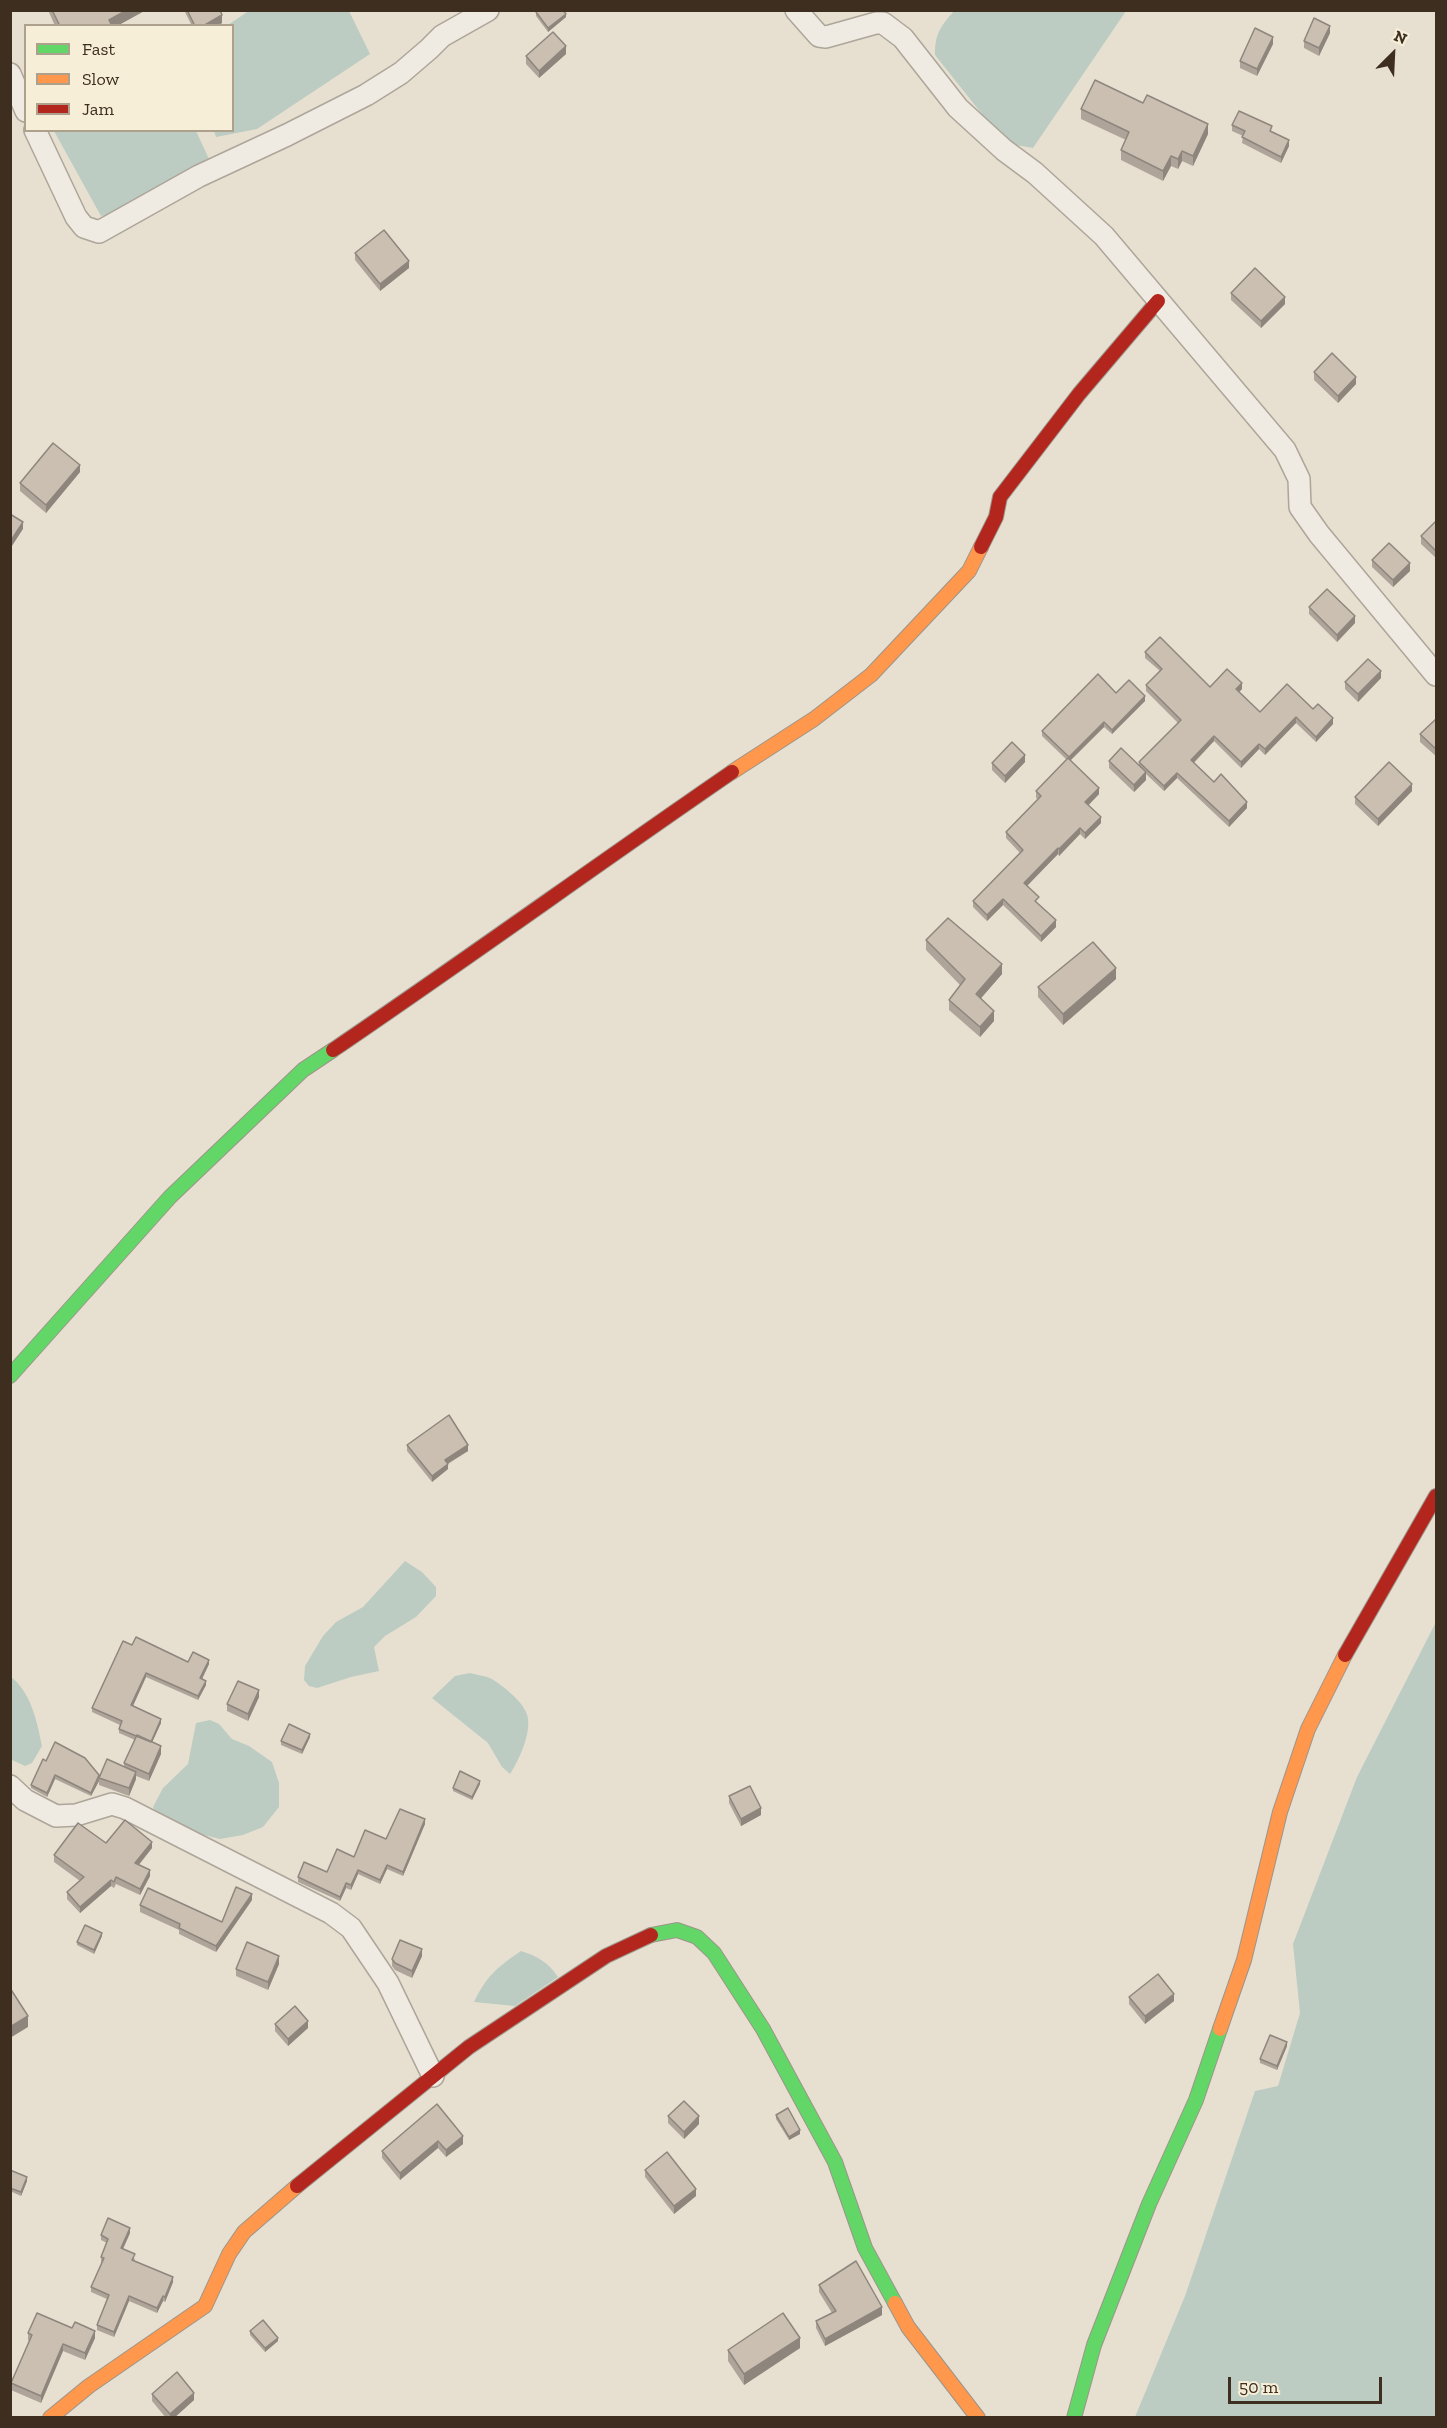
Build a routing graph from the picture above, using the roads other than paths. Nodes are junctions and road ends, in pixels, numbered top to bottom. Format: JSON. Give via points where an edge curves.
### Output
{"nodes":[{"id":1,"x":488,"y":10,"type":"edge"},
{"id":2,"x":796,"y":10,"type":"edge"},
{"id":3,"x":10,"y":74,"type":"edge"},
{"id":4,"x":24,"y":106,"type":"edge"},
{"id":5,"x":36,"y":132,"type":"edge"},
{"id":6,"x":1158,"y":301,"type":"junction"},
{"id":7,"x":1437,"y":675,"type":"edge"},
{"id":8,"x":10,"y":1376,"type":"edge"},
{"id":9,"x":1437,"y":1496,"type":"edge"},
{"id":10,"x":10,"y":1786,"type":"edge"},
{"id":11,"x":433,"y":2076,"type":"junction"},
{"id":12,"x":50,"y":2418,"type":"edge"},
{"id":13,"x":978,"y":2418,"type":"edge"},
{"id":14,"x":1074,"y":2418,"type":"edge"}],
"edges":[{"from":1,"to":5,"type":"street","via":[[442,36],[401,73],[366,95],[199,176],[99,232],[84,227],[76,217]]},
{"from":2,"to":6,"type":"street","via":[[819,36],[833,36],[876,23],[884,24],[903,38],[958,108],[1104,236]]},
{"from":3,"to":4,"type":"street"},
{"from":6,"to":7,"type":"street","via":[[1285,450],[1299,479],[1300,507],[1312,525]]},
{"from":6,"to":8,"type":"street","via":[[1079,394],[1000,497],[996,517],[969,571],[871,675],[814,719],[303,1070],[170,1197]]},
{"from":9,"to":14,"type":"street","via":[[1354,1638],[1308,1729],[1280,1812],[1244,1960],[1196,2100],[1149,2204],[1094,2345]]},
{"from":10,"to":11,"type":"street","via":[[25,1800],[56,1816],[76,1815],[112,1804],[125,1808],[331,1913],[351,1928],[388,1983]]},
{"from":11,"to":12,"type":"street","via":[[244,2232],[205,2306],[89,2386]]},
{"from":11,"to":13,"type":"street","via":[[606,1956],[650,1935],[676,1930],[697,1937],[714,1953],[768,2039],[835,2162],[865,2248],[908,2327]]}]}
